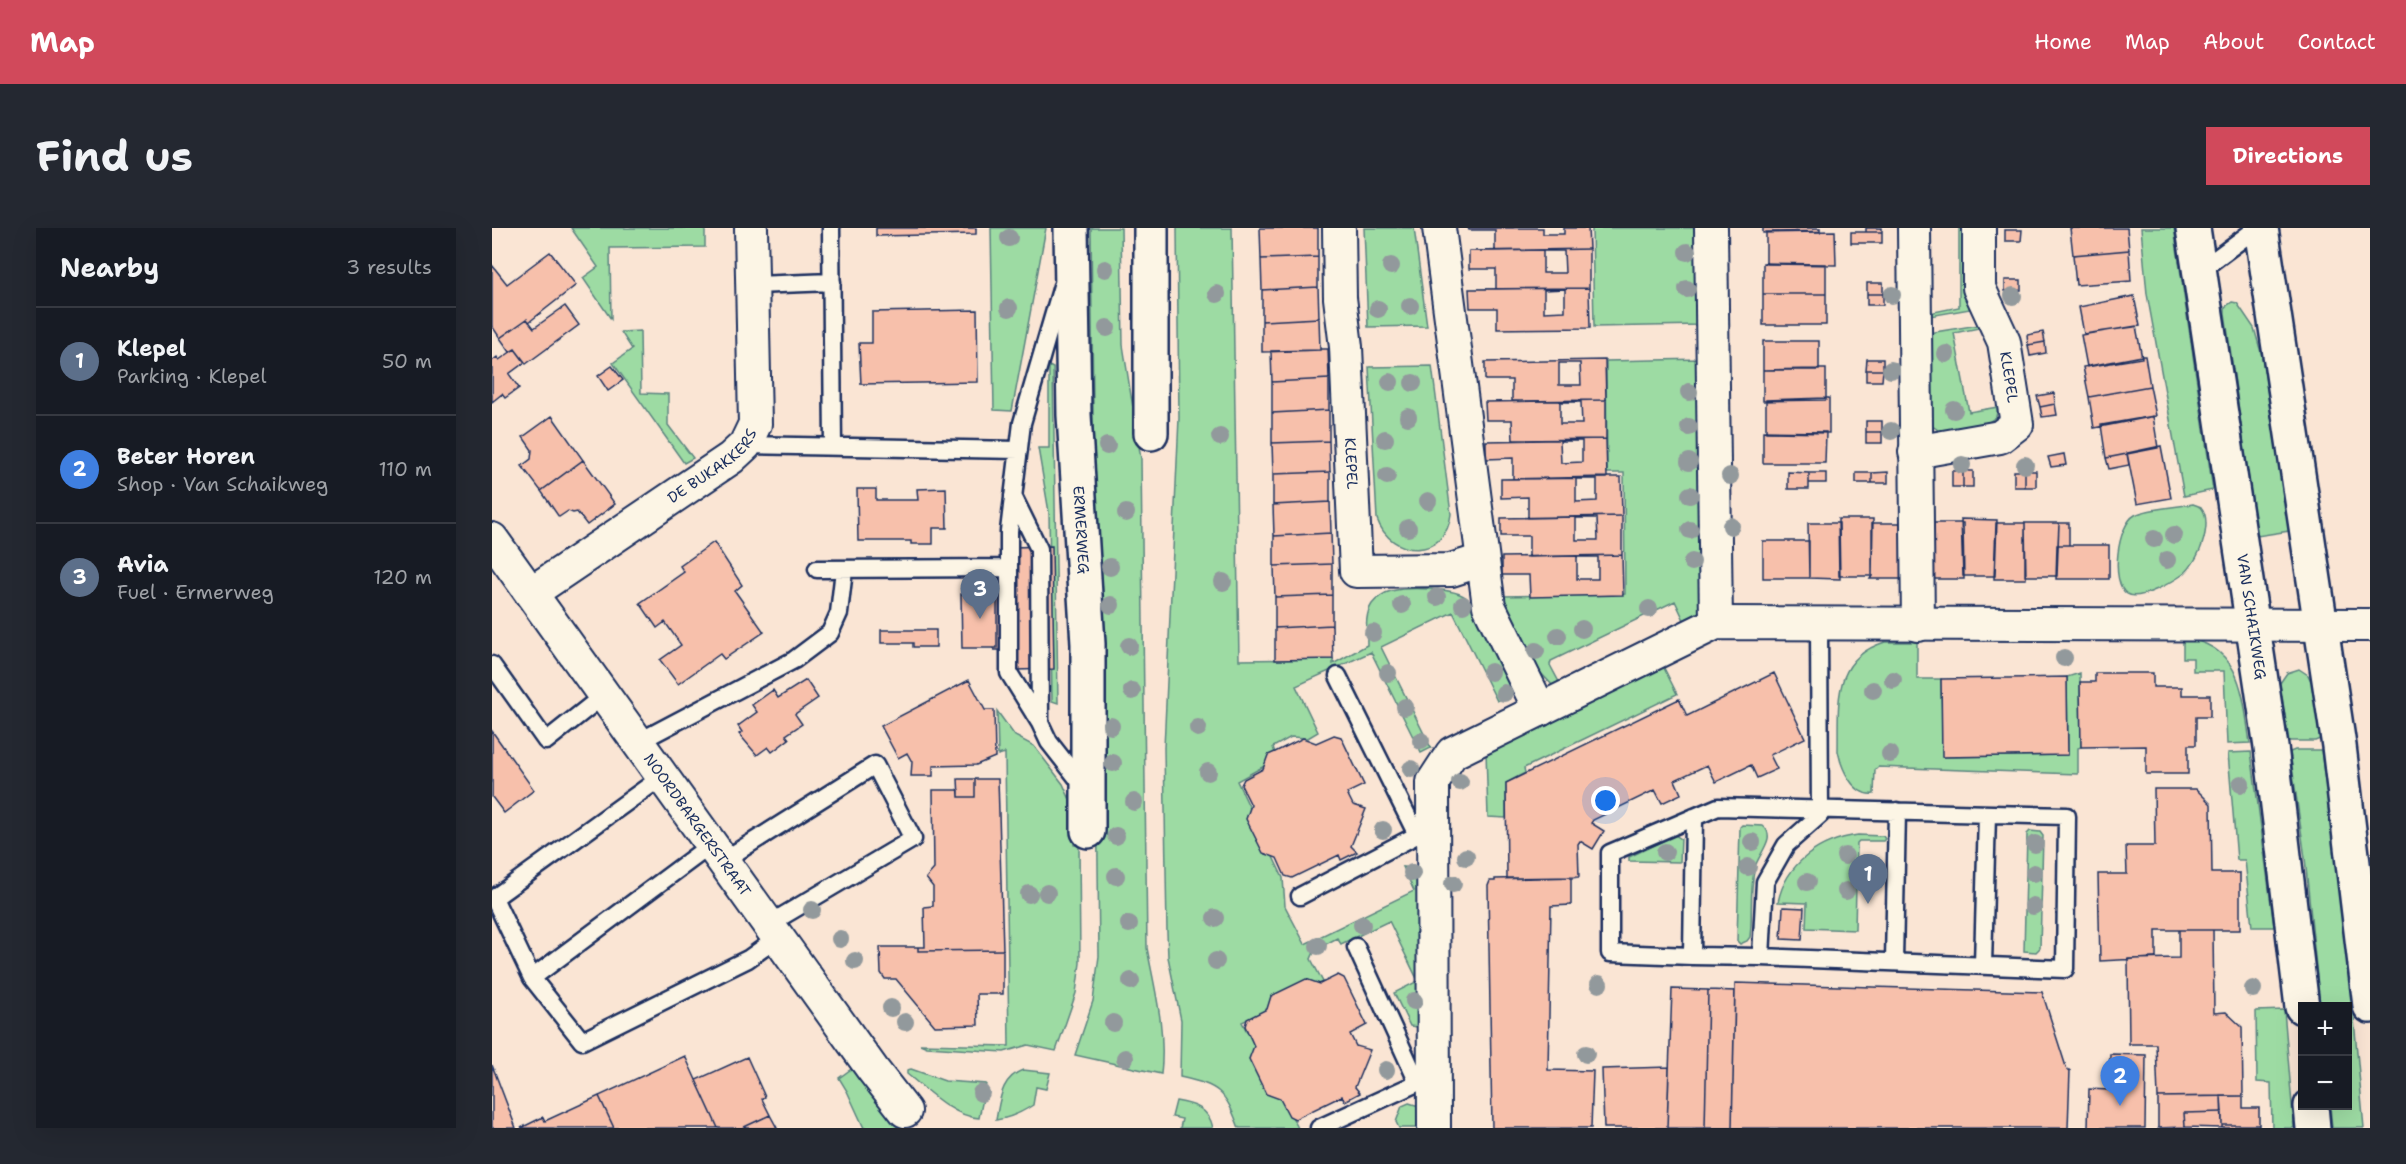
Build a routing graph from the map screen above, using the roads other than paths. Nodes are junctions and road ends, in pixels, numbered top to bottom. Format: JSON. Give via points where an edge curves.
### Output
{"nodes":[{"id":1,"x":751,"y":228,"type":"edge"},
{"id":2,"x":831,"y":228,"type":"edge"},
{"id":3,"x":1151,"y":228,"type":"edge"},
{"id":4,"x":1339,"y":228,"type":"edge"},
{"id":5,"x":1439,"y":228,"type":"edge"},
{"id":6,"x":1711,"y":228,"type":"edge"},
{"id":7,"x":1914,"y":228,"type":"edge"},
{"id":8,"x":1979,"y":228,"type":"edge"},
{"id":9,"x":2193,"y":228,"type":"edge"},
{"id":10,"x":2259,"y":228,"type":"edge"},
{"id":11,"x":1071,"y":241,"type":"edge"},
{"id":12,"x":2198,"y":272,"type":"junction"},
{"id":13,"x":832,"y":282,"type":"junction"},
{"id":14,"x":752,"y":285,"type":"junction"},
{"id":15,"x":1151,"y":433,"type":"dead end"},
{"id":16,"x":745,"y":445,"type":"junction"},
{"id":17,"x":833,"y":446,"type":"junction"},
{"id":18,"x":1019,"y":450,"type":"junction"},
{"id":19,"x":1915,"y":452,"type":"junction"},
{"id":20,"x":1013,"y":495,"type":"junction"},
{"id":21,"x":492,"y":539,"type":"edge"},
{"id":22,"x":1482,"y":560,"type":"junction"},
{"id":23,"x":1009,"y":568,"type":"junction"},
{"id":24,"x":817,"y":569,"type":"dead end"},
{"id":25,"x":844,"y":570,"type":"junction"},
{"id":26,"x":531,"y":593,"type":"junction"},
{"id":27,"x":1716,"y":623,"type":"junction"},
{"id":28,"x":1819,"y":624,"type":"junction"},
{"id":29,"x":1918,"y":625,"type":"junction"},
{"id":30,"x":2370,"y":625,"type":"edge"},
{"id":31,"x":2253,"y":626,"type":"junction"},
{"id":32,"x":2322,"y":626,"type":"junction"},
{"id":33,"x":492,"y":665,"type":"edge"},
{"id":34,"x":1338,"y":676,"type":"dead end"},
{"id":35,"x":604,"y":694,"type":"junction"},
{"id":36,"x":1540,"y":710,"type":"junction"},
{"id":37,"x":1040,"y":723,"type":"junction"},
{"id":38,"x":638,"y":742,"type":"junction"},
{"id":39,"x":663,"y":777,"type":"junction"},
{"id":40,"x":1088,"y":792,"type":"junction"},
{"id":41,"x":1820,"y":809,"type":"junction"},
{"id":42,"x":1897,"y":811,"type":"junction"},
{"id":43,"x":1987,"y":814,"type":"junction"},
{"id":44,"x":1694,"y":817,"type":"junction"},
{"id":45,"x":1088,"y":831,"type":"dead end"},
{"id":46,"x":1424,"y":836,"type":"junction"},
{"id":47,"x":718,"y":852,"type":"junction"},
{"id":48,"x":1300,"y":896,"type":"dead end"},
{"id":49,"x":774,"y":931,"type":"junction"},
{"id":50,"x":1356,"y":947,"type":"dead end"},
{"id":51,"x":1692,"y":956,"type":"junction"},
{"id":52,"x":1761,"y":957,"type":"junction"},
{"id":53,"x":1894,"y":962,"type":"junction"},
{"id":54,"x":1983,"y":965,"type":"junction"},
{"id":55,"x":532,"y":978,"type":"junction"},
{"id":56,"x":2301,"y":1002,"type":"edge"},
{"id":57,"x":2370,"y":1006,"type":"edge"},
{"id":58,"x":1426,"y":1079,"type":"junction"},
{"id":59,"x":2311,"y":1110,"type":"edge"},
{"id":60,"x":905,"y":1111,"type":"dead end"},
{"id":61,"x":1319,"y":1128,"type":"edge"},
{"id":62,"x":1434,"y":1128,"type":"edge"},
{"id":63,"x":2313,"y":1128,"type":"edge"}],
"edges":[{"from":1,"to":14,"type":"street","name":"DE BUKAKKERS"},
{"from":2,"to":13,"type":"lane"},
{"from":3,"to":15,"type":"street"},
{"from":4,"to":22,"type":"street","name":"KLEPEL","via":[[1356,571],[1451,570]]},
{"from":5,"to":22,"type":"street"},
{"from":6,"to":27,"type":"street"},
{"from":7,"to":19,"type":"street"},
{"from":8,"to":19,"type":"street","name":"KLEPEL","via":[[1979,288],[2004,342],[2017,424],[2000,437]]},
{"from":9,"to":12,"type":"street","name":"VAN SCHAIKWEG"},
{"from":10,"to":12,"type":"lane"},
{"from":10,"to":32,"type":"street"},
{"from":11,"to":18,"type":"lane","via":[[1022,423]]},
{"from":11,"to":40,"type":"street","name":"ERMERWEG","via":[[1074,415],[1088,644]]},
{"from":12,"to":31,"type":"street","name":"VAN SCHAIKWEG"},
{"from":13,"to":14,"type":"lane"},
{"from":13,"to":17,"type":"lane"},
{"from":14,"to":16,"type":"street","name":"DE BUKAKKERS","via":[[755,424]]},
{"from":16,"to":17,"type":"lane"},
{"from":16,"to":26,"type":"street","name":"DE BUKAKKERS","via":[[715,470]]},
{"from":17,"to":18,"type":"lane"},
{"from":18,"to":20,"type":"lane"},
{"from":19,"to":29,"type":"street"},
{"from":20,"to":23,"type":"lane"},
{"from":20,"to":37,"type":"lane","via":[[1039,549]]},
{"from":21,"to":26,"type":"street","name":"NOORDBARGERSTRAAT"},
{"from":22,"to":36,"type":"street","via":[[1490,606]]},
{"from":23,"to":25,"type":"lane"},
{"from":23,"to":37,"type":"lane","via":[[1009,673]]},
{"from":24,"to":25,"type":"lane"},
{"from":25,"to":38,"type":"lane","via":[[839,613],[830,633],[794,660]]},
{"from":26,"to":35,"type":"street","name":"NOORDBARGERSTRAAT"},
{"from":27,"to":28,"type":"street"},
{"from":27,"to":36,"type":"street"},
{"from":28,"to":29,"type":"street"},
{"from":28,"to":41,"type":"lane"},
{"from":29,"to":31,"type":"street"},
{"from":30,"to":32,"type":"street"},
{"from":31,"to":32,"type":"street"},
{"from":31,"to":56,"type":"street","name":"VAN SCHAIKWEG"},
{"from":32,"to":57,"type":"street"},
{"from":33,"to":35,"type":"lane","via":[[546,741]]},
{"from":34,"to":46,"type":"lane"},
{"from":35,"to":38,"type":"street","name":"NOORDBARGERSTRAAT"},
{"from":36,"to":46,"type":"street","via":[[1452,753],[1433,782]]},
{"from":37,"to":40,"type":"lane","via":[[1049,742]]},
{"from":38,"to":39,"type":"street","name":"NOORDBARGERSTRAAT"},
{"from":39,"to":47,"type":"street","name":"NOORDBARGERSTRAAT"},
{"from":39,"to":55,"type":"lane","via":[[494,898]]},
{"from":40,"to":45,"type":"street","name":"ERMERWEG"},
{"from":41,"to":42,"type":"lane"},
{"from":41,"to":44,"type":"lane","via":[[1718,807]]},
{"from":41,"to":52,"type":"lane","via":[[1820,815],[1786,845],[1765,882]]},
{"from":42,"to":43,"type":"lane"},
{"from":42,"to":53,"type":"lane"},
{"from":43,"to":54,"type":"lane"},
{"from":43,"to":54,"type":"lane","via":[[2067,816],[2065,969]]},
{"from":44,"to":51,"type":"lane"},
{"from":44,"to":51,"type":"lane","via":[[1610,853],[1610,954]]},
{"from":46,"to":48,"type":"lane"},
{"from":46,"to":58,"type":"street"},
{"from":47,"to":49,"type":"street","name":"NOORDBARGERSTRAAT"},
{"from":47,"to":49,"type":"lane","via":[[875,765],[913,839]]},
{"from":47,"to":55,"type":"lane"},
{"from":49,"to":55,"type":"lane","via":[[748,959],[582,1041]]},
{"from":49,"to":60,"type":"street","name":"NOORDBARGERSTRAAT"},
{"from":50,"to":58,"type":"lane"},
{"from":51,"to":52,"type":"lane"},
{"from":52,"to":53,"type":"lane"},
{"from":53,"to":54,"type":"lane"},
{"from":58,"to":61,"type":"lane"},
{"from":58,"to":62,"type":"street"},
{"from":59,"to":63,"type":"street"}]}
